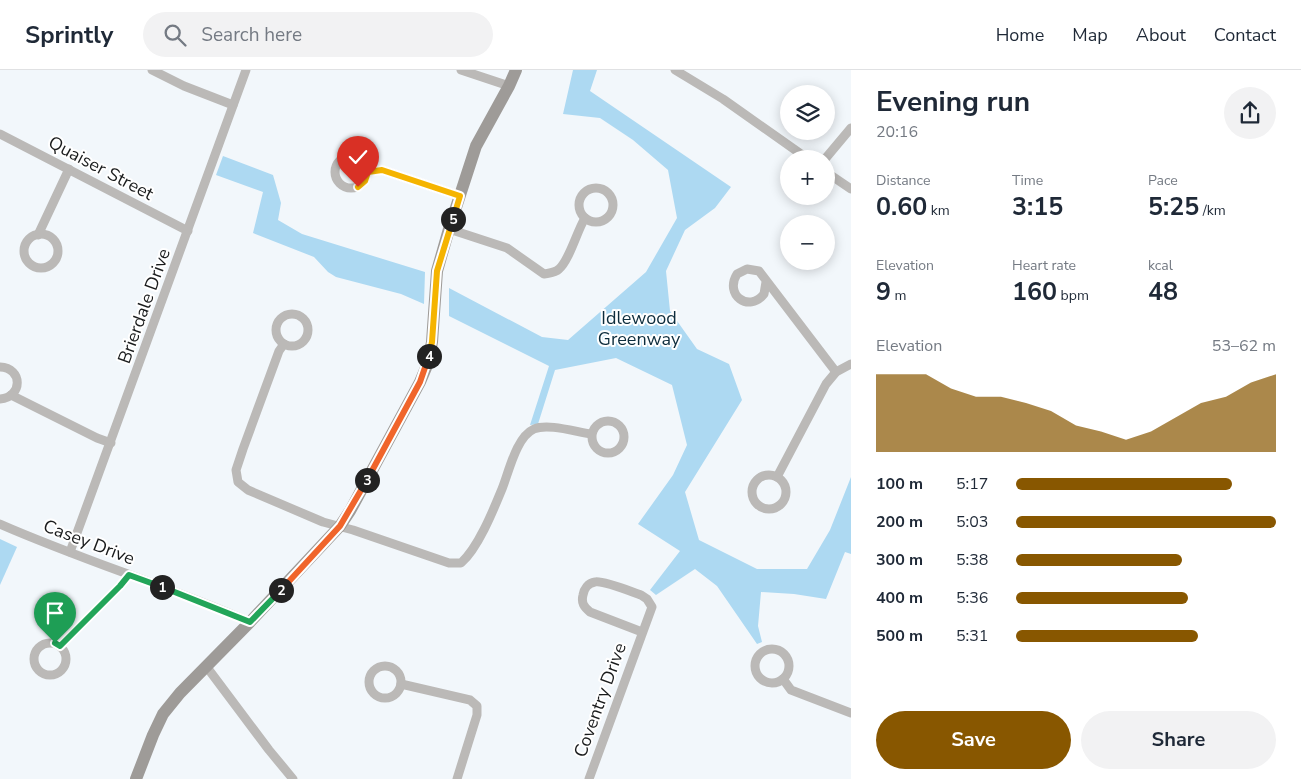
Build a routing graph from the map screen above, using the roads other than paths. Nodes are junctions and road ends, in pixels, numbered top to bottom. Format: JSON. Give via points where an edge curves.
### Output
{"nodes":[{"id":1,"x":152,"y":70,"type":"edge"},
{"id":2,"x":246,"y":70,"type":"edge"},
{"id":3,"x":461,"y":70,"type":"edge"},
{"id":4,"x":516,"y":70,"type":"edge"},
{"id":5,"x":675,"y":70,"type":"edge"},
{"id":6,"x":509,"y":86,"type":"junction"},
{"id":7,"x":234,"y":105,"type":"junction"},
{"id":8,"x":851,"y":128,"type":"edge"},
{"id":9,"x":0,"y":134,"type":"edge"},
{"id":10,"x":795,"y":150,"type":"edge"},
{"id":11,"x":833,"y":150,"type":"edge"},
{"id":12,"x":69,"y":169,"type":"junction"},
{"id":13,"x":368,"y":172,"type":"dead end"},
{"id":14,"x":835,"y":178,"type":"edge"},
{"id":15,"x":851,"y":189,"type":"edge"},
{"id":16,"x":460,"y":196,"type":"junction"},
{"id":17,"x":585,"y":218,"type":"dead end"},
{"id":18,"x":449,"y":229,"type":"junction"},
{"id":19,"x":188,"y":231,"type":"junction"},
{"id":20,"x":38,"y":235,"type":"dead end"},
{"id":21,"x":766,"y":282,"type":"dead end"},
{"id":22,"x":284,"y":344,"type":"dead end"},
{"id":23,"x":851,"y":364,"type":"edge"},
{"id":24,"x":0,"y":367,"type":"edge"},
{"id":25,"x":836,"y":372,"type":"junction"},
{"id":26,"x":11,"y":395,"type":"junction"},
{"id":27,"x":0,"y":399,"type":"edge"},
{"id":28,"x":591,"y":434,"type":"dead end"},
{"id":29,"x":112,"y":443,"type":"junction"},
{"id":30,"x":777,"y":477,"type":"dead end"},
{"id":31,"x":0,"y":524,"type":"edge"},
{"id":32,"x":340,"y":526,"type":"junction"},
{"id":33,"x":70,"y":552,"type":"junction"},
{"id":34,"x":129,"y":575,"type":"junction"},
{"id":35,"x":250,"y":622,"type":"junction"},
{"id":36,"x":642,"y":632,"type":"junction"},
{"id":37,"x":60,"y":646,"type":"dead end"},
{"id":38,"x":206,"y":666,"type":"junction"},
{"id":39,"x":783,"y":679,"type":"dead end"},
{"id":40,"x":402,"y":684,"type":"dead end"},
{"id":41,"x":851,"y":712,"type":"edge"},
{"id":42,"x":136,"y":779,"type":"edge"},
{"id":43,"x":293,"y":779,"type":"edge"},
{"id":44,"x":457,"y":779,"type":"edge"},
{"id":45,"x":588,"y":779,"type":"edge"}],
"edges":[{"from":1,"to":7,"type":"street"},
{"from":2,"to":7,"type":"street","name":"Brierdale Drive"},
{"from":3,"to":6,"type":"street"},
{"from":4,"to":6,"type":"street"},
{"from":5,"to":10,"type":"street","via":[[724,99]]},
{"from":6,"to":16,"type":"street","via":[[476,146]]},
{"from":7,"to":19,"type":"street","name":"Brierdale Drive"},
{"from":8,"to":11,"type":"street"},
{"from":9,"to":12,"type":"street","name":"Quaiser Street"},
{"from":12,"to":19,"type":"street","name":"Quaiser Street"},
{"from":12,"to":20,"type":"street"},
{"from":13,"to":16,"type":"street","via":[[382,170]]},
{"from":14,"to":15,"type":"street"},
{"from":16,"to":18,"type":"street"},
{"from":17,"to":18,"type":"street","via":[[559,270],[544,274],[507,248]]},
{"from":18,"to":32,"type":"street","via":[[437,271],[428,363]]},
{"from":19,"to":29,"type":"street","name":"Brierdale Drive"},
{"from":21,"to":25,"type":"street"},
{"from":22,"to":32,"type":"street","via":[[243,449],[236,470],[238,482],[248,490]]},
{"from":23,"to":25,"type":"street"},
{"from":24,"to":26,"type":"street","via":[[11,370],[16,377],[17,386]]},
{"from":25,"to":30,"type":"street","via":[[826,384]]},
{"from":26,"to":27,"type":"street"},
{"from":26,"to":29,"type":"street"},
{"from":28,"to":32,"type":"street","via":[[544,426],[533,429],[521,440],[502,490],[471,554],[461,563],[449,564]]},
{"from":29,"to":33,"type":"street","name":"Brierdale Drive"},
{"from":31,"to":33,"type":"street","name":"Casey Drive"},
{"from":32,"to":35,"type":"street"},
{"from":33,"to":34,"type":"street","name":"Casey Drive"},
{"from":34,"to":35,"type":"street","name":"Casey Drive"},
{"from":34,"to":37,"type":"street"},
{"from":35,"to":38,"type":"street"},
{"from":36,"to":36,"type":"street","name":"Coventry Drive","via":[[652,607],[647,599],[597,581],[584,590],[584,606],[590,612]]},
{"from":36,"to":45,"type":"street","name":"Coventry Drive"},
{"from":38,"to":42,"type":"street","via":[[163,714]]},
{"from":38,"to":43,"type":"street"},
{"from":39,"to":41,"type":"street","via":[[791,690]]},
{"from":40,"to":44,"type":"street","via":[[470,700],[477,706]]}]}
